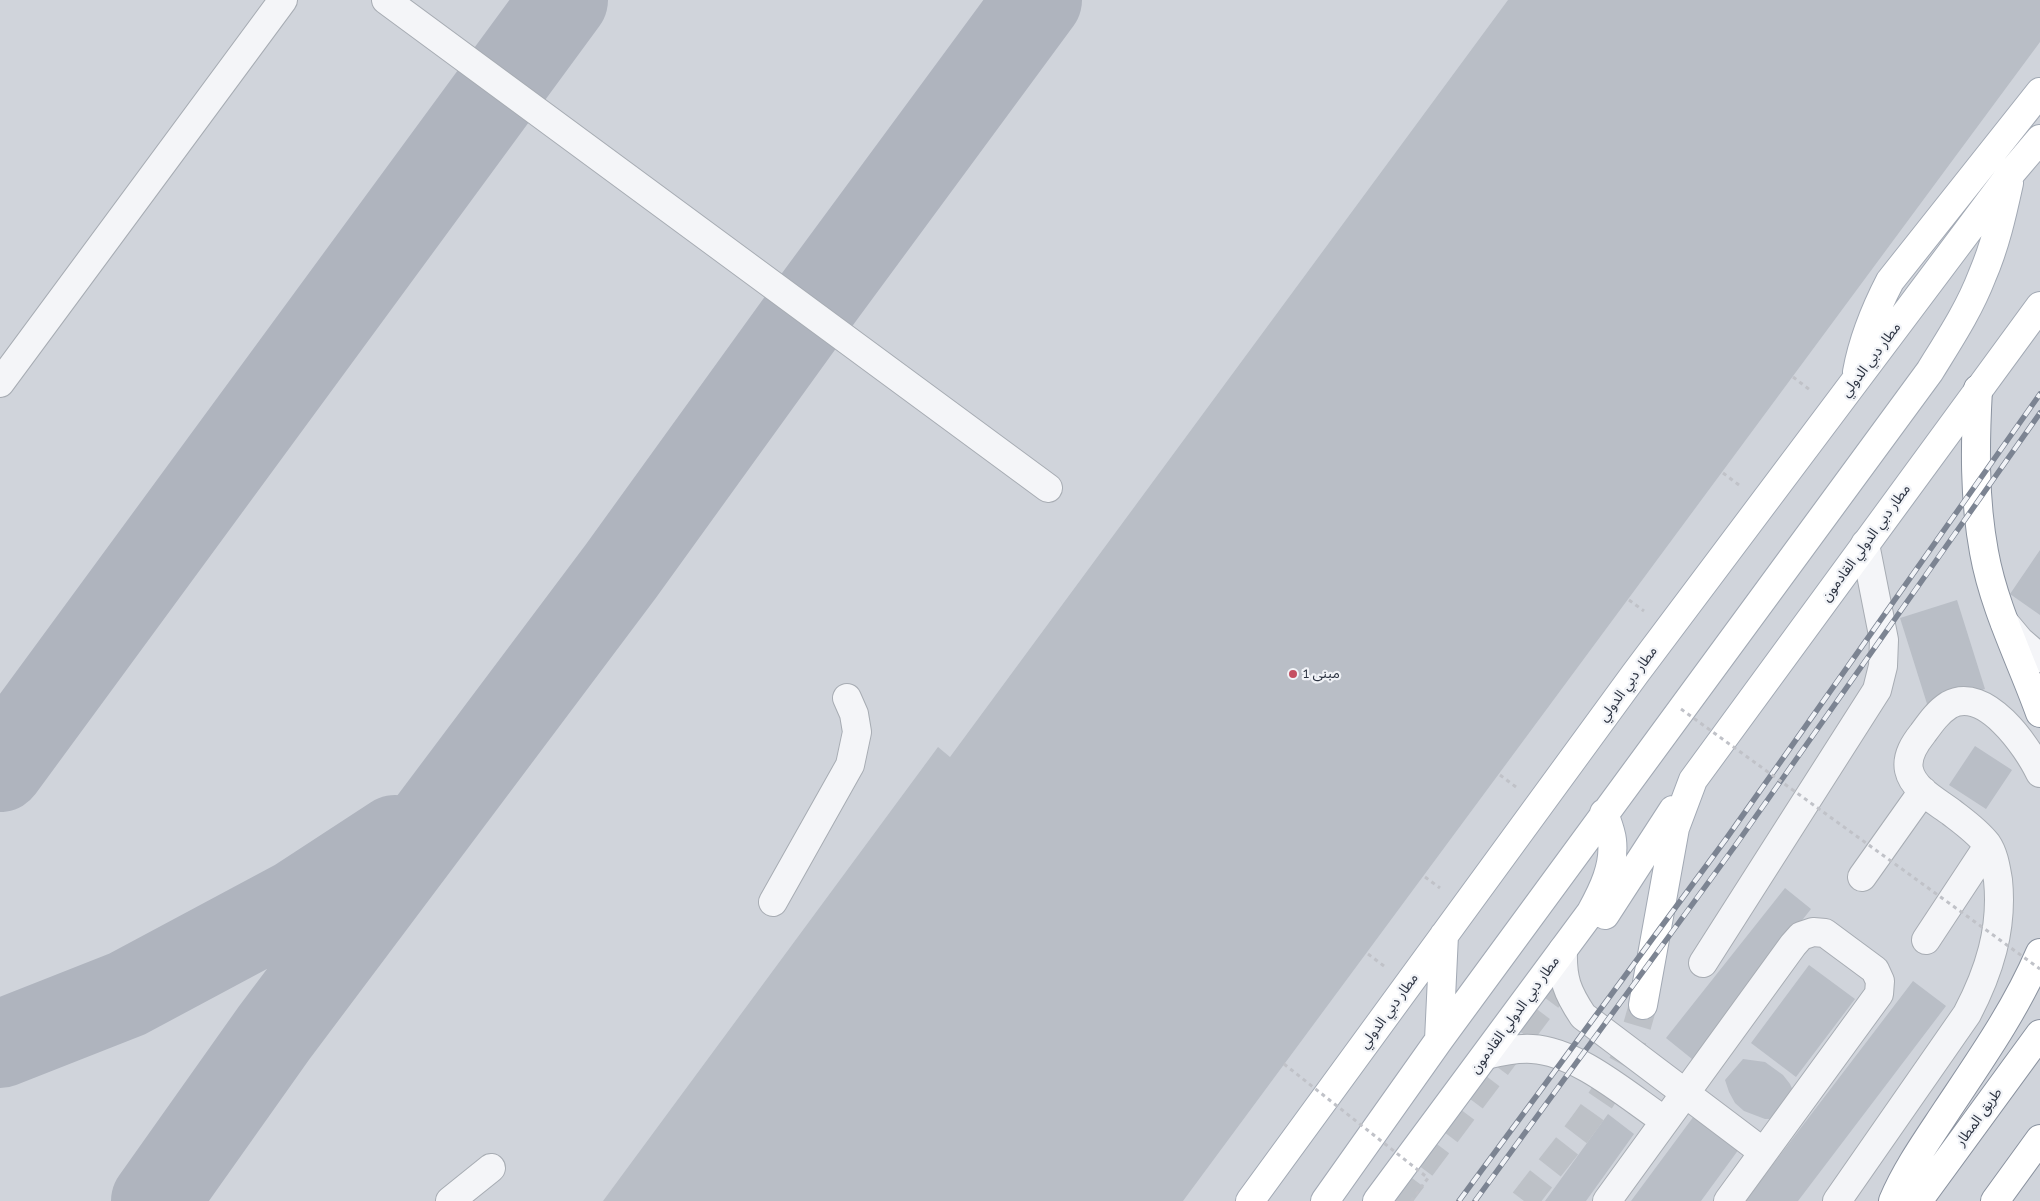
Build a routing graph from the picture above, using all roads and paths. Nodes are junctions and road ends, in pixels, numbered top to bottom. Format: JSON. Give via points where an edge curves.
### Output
{"nodes":[{"id":1,"x":283,"y":0,"type":"edge"},
{"id":2,"x":386,"y":0,"type":"edge"},
{"id":3,"x":2040,"y":92,"type":"edge"},
{"id":4,"x":2040,"y":139,"type":"edge"},
{"id":5,"x":2012,"y":172,"type":"junction"},
{"id":6,"x":2040,"y":306,"type":"edge"},
{"id":7,"x":1855,"y":382,"type":"junction"},
{"id":8,"x":0,"y":383,"type":"edge"},
{"id":9,"x":1978,"y":390,"type":"junction"},
{"id":10,"x":1048,"y":488,"type":"dead end"},
{"id":11,"x":1865,"y":544,"type":"junction"},
{"id":12,"x":2034,"y":669,"type":"edge"},
{"id":13,"x":847,"y":698,"type":"dead end"},
{"id":14,"x":1681,"y":709,"type":"junction"},
{"id":15,"x":2040,"y":713,"type":"edge"},
{"id":16,"x":2040,"y":773,"type":"edge"},
{"id":17,"x":1693,"y":780,"type":"junction"},
{"id":18,"x":1923,"y":791,"type":"junction"},
{"id":19,"x":1604,"y":813,"type":"junction"},
{"id":20,"x":1988,"y":846,"type":"junction"},
{"id":21,"x":1862,"y":877,"type":"dead end"},
{"id":22,"x":773,"y":902,"type":"dead end"},
{"id":23,"x":1444,"y":935,"type":"junction"},
{"id":24,"x":1926,"y":940,"type":"dead end"},
{"id":25,"x":2040,"y":953,"type":"edge"},
{"id":26,"x":1566,"y":960,"type":"junction"},
{"id":27,"x":1704,"y":964,"type":"dead end"},
{"id":28,"x":2040,"y":969,"type":"edge"},
{"id":29,"x":1643,"y":1005,"type":"tunnel mouth"},
{"id":30,"x":2040,"y":1034,"type":"edge"},
{"id":31,"x":1433,"y":1048,"type":"junction"},
{"id":32,"x":1486,"y":1055,"type":"junction"},
{"id":33,"x":1284,"y":1064,"type":"dead end"},
{"id":34,"x":1686,"y":1094,"type":"junction"},
{"id":35,"x":1666,"y":1121,"type":"junction"},
{"id":36,"x":2040,"y":1139,"type":"edge"},
{"id":37,"x":1763,"y":1152,"type":"junction"},
{"id":38,"x":450,"y":1201,"type":"edge"},
{"id":39,"x":480,"y":1201,"type":"edge"},
{"id":40,"x":1250,"y":1201,"type":"edge"},
{"id":41,"x":1325,"y":1201,"type":"edge"},
{"id":42,"x":1377,"y":1201,"type":"edge"},
{"id":43,"x":1411,"y":1201,"type":"edge"},
{"id":44,"x":1606,"y":1201,"type":"edge"},
{"id":45,"x":1728,"y":1201,"type":"edge"},
{"id":46,"x":1838,"y":1201,"type":"edge"},
{"id":47,"x":1893,"y":1201,"type":"edge"},
{"id":48,"x":1918,"y":1201,"type":"edge"},
{"id":49,"x":1995,"y":1201,"type":"edge"}],
"edges":[{"from":1,"to":8,"type":"lane"},
{"from":2,"to":10,"type":"lane"},
{"from":3,"to":7,"type":"main road","via":[[1890,281],[1874,312]]},
{"from":4,"to":5,"type":"main road","name":"مطار دبي الدولي"},
{"from":5,"to":7,"type":"main road","name":"مطار دبي الدولي"},
{"from":5,"to":14,"type":"main road","name":"مطار دبي الدولي","via":[[2000,225],[1982,276],[1959,325],[1930,371]]},
{"from":6,"to":9,"type":"main road","name":"مطار دبي الدولي القادمون"},
{"from":7,"to":23,"type":"main road","name":"مطار دبي الدولي"},
{"from":9,"to":11,"type":"main road","name":"مطار دبي الدولي القادمون"},
{"from":9,"to":12,"type":"main road","via":[[1976,497],[1984,553],[2005,623]]},
{"from":11,"to":17,"type":"main road","name":"مطار دبي الدولي القادمون"},
{"from":11,"to":27,"type":"lane","via":[[1884,640],[1883,666],[1877,690]]},
{"from":12,"to":15,"type":"main road"},
{"from":13,"to":22,"type":"lane","via":[[857,732],[850,765]]},
{"from":14,"to":19,"type":"main road","name":"مطار دبي الدولي"},
{"from":14,"to":28,"type":"path","bridge":true},
{"from":16,"to":18,"type":"lane","via":[[2031,755],[2007,726],[1981,704],[1966,701],[1951,704],[1938,713],[1909,756],[1908,769],[1913,782]]},
{"from":17,"to":26,"type":"main road","name":"مطار دبي الدولي القادمون"},
{"from":17,"to":29,"type":"main road","name":"مطار دبي الدولي القادمون","via":[[1674,828]]},
{"from":18,"to":20,"type":"lane","via":[[1973,829]]},
{"from":18,"to":21,"type":"lane"},
{"from":19,"to":26,"type":"main road","name":"مطار دبي الدولي القادمون","via":[[1612,840],[1604,890]]},
{"from":19,"to":31,"type":"main road","name":"مطار دبي الدولي"},
{"from":20,"to":24,"type":"lane"},
{"from":20,"to":46,"type":"lane","via":[[1996,866],[1999,913],[1991,958],[1981,987],[1967,1014]]},
{"from":23,"to":31,"type":"main road"},
{"from":23,"to":40,"type":"main road","name":"مطار دبي الدولي"},
{"from":25,"to":47,"type":"main road","via":[[2027,984],[1998,1034],[1923,1146]]},
{"from":26,"to":32,"type":"main road","name":"مطار دبي الدولي القادمون"},
{"from":26,"to":34,"type":"lane","via":[[1562,974],[1570,997],[1583,1016]]},
{"from":30,"to":48,"type":"main road","name":"طريق المطار"},
{"from":31,"to":41,"type":"main road"},
{"from":32,"to":35,"type":"lane","via":[[1532,1049],[1555,1053],[1576,1061]]},
{"from":32,"to":42,"type":"main road","name":"مطار دبي الدولي القادمون"},
{"from":33,"to":43,"type":"path","bridge":true,"via":[[1428,1178]]},
{"from":34,"to":35,"type":"lane"},
{"from":34,"to":37,"type":"lane"},
{"from":34,"to":37,"type":"lane","via":[[1801,936],[1825,933],[1835,939],[1875,970],[1880,981],[1879,994]]},
{"from":35,"to":44,"type":"lane"},
{"from":36,"to":49,"type":"main road"},
{"from":37,"to":45,"type":"lane"},
{"from":38,"to":39,"type":"lane","via":[[491,1168]]}]}
